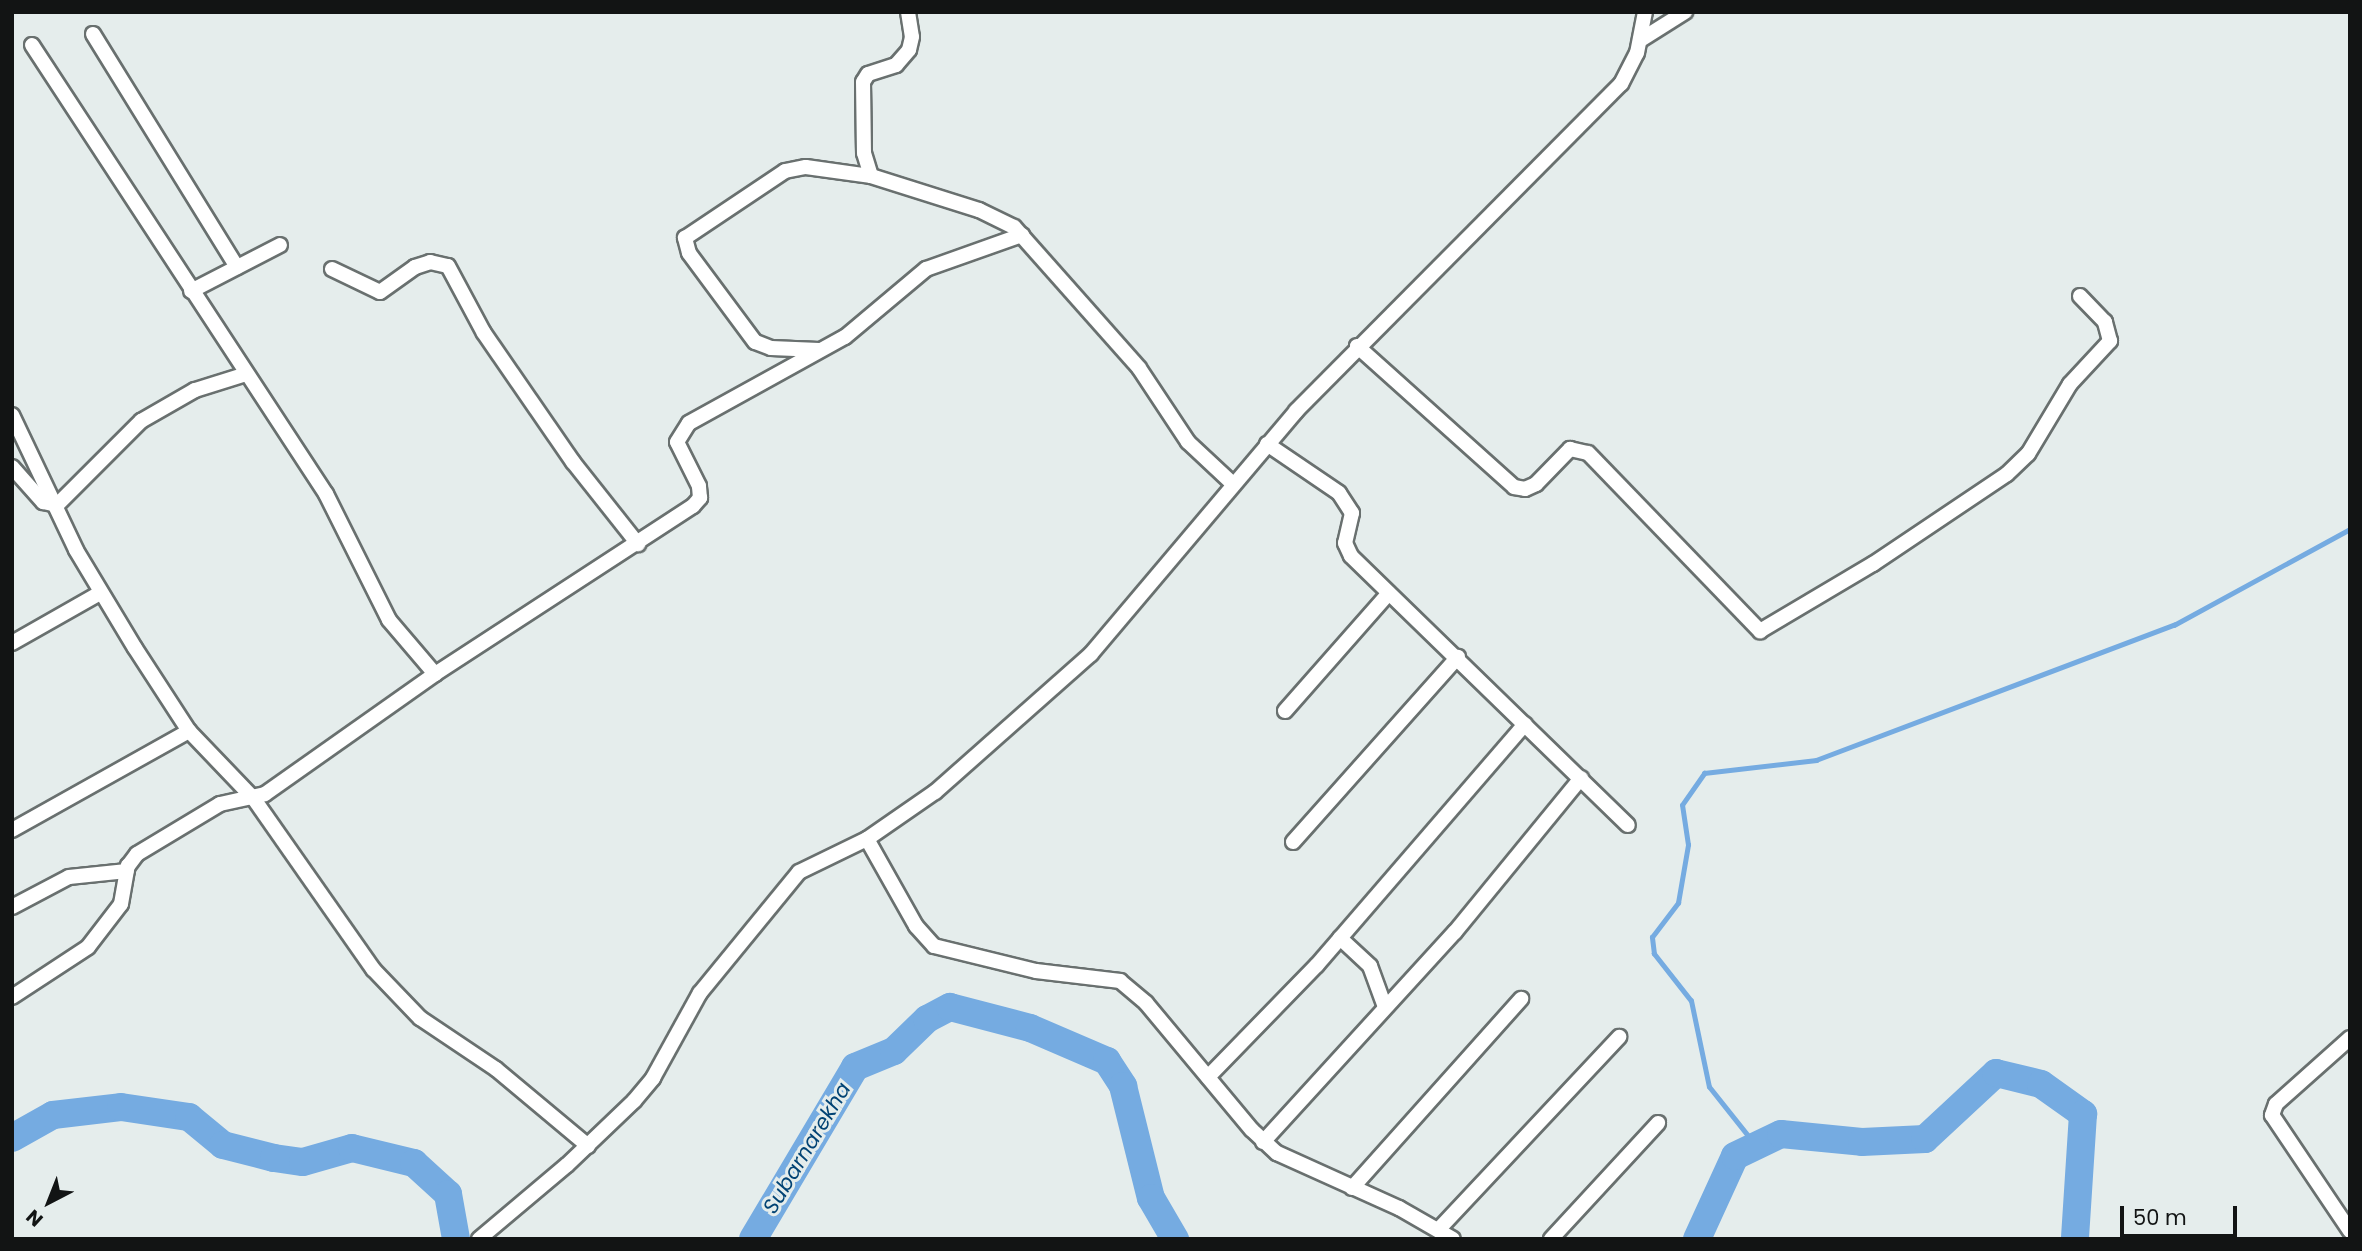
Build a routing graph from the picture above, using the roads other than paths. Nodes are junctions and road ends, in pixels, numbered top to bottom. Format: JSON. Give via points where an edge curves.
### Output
{"nodes":[{"id":1,"x":908,"y":12,"type":"edge"},
{"id":2,"x":1646,"y":12,"type":"edge"},
{"id":3,"x":1685,"y":12,"type":"edge"},
{"id":4,"x":93,"y":34,"type":"dead end"},
{"id":5,"x":1642,"y":39,"type":"junction"},
{"id":6,"x":32,"y":45,"type":"dead end"},
{"id":7,"x":871,"y":176,"type":"junction"},
{"id":8,"x":1022,"y":235,"type":"junction"},
{"id":9,"x":280,"y":245,"type":"dead end"},
{"id":10,"x":237,"y":267,"type":"junction"},
{"id":11,"x":331,"y":269,"type":"dead end"},
{"id":12,"x":191,"y":290,"type":"junction"},
{"id":13,"x":2080,"y":296,"type":"dead end"},
{"id":14,"x":1357,"y":346,"type":"junction"},
{"id":15,"x":823,"y":350,"type":"junction"},
{"id":16,"x":246,"y":374,"type":"junction"},
{"id":17,"x":12,"y":415,"type":"edge"},
{"id":18,"x":1267,"y":444,"type":"junction"},
{"id":19,"x":12,"y":467,"type":"edge"},
{"id":20,"x":1233,"y":484,"type":"junction"},
{"id":21,"x":57,"y":505,"type":"junction"},
{"id":22,"x":638,"y":544,"type":"junction"},
{"id":23,"x":100,"y":593,"type":"junction"},
{"id":24,"x":1389,"y":593,"type":"junction"},
{"id":25,"x":12,"y":643,"type":"edge"},
{"id":26,"x":1458,"y":657,"type":"junction"},
{"id":27,"x":435,"y":674,"type":"junction"},
{"id":28,"x":1284,"y":711,"type":"dead end"},
{"id":29,"x":1525,"y":724,"type":"junction"},
{"id":30,"x":189,"y":732,"type":"junction"},
{"id":31,"x":1581,"y":778,"type":"junction"},
{"id":32,"x":254,"y":799,"type":"junction"},
{"id":33,"x":1628,"y":825,"type":"dead end"},
{"id":34,"x":12,"y":830,"type":"edge"},
{"id":35,"x":867,"y":839,"type":"junction"},
{"id":36,"x":1293,"y":842,"type":"dead end"},
{"id":37,"x":127,"y":871,"type":"junction"},
{"id":38,"x":12,"y":907,"type":"edge"},
{"id":39,"x":1340,"y":938,"type":"junction"},
{"id":40,"x":12,"y":997,"type":"edge"},
{"id":41,"x":1521,"y":999,"type":"dead end"},
{"id":42,"x":1385,"y":1006,"type":"junction"},
{"id":43,"x":1619,"y":1037,"type":"dead end"},
{"id":44,"x":2350,"y":1038,"type":"edge"},
{"id":45,"x":1208,"y":1077,"type":"junction"},
{"id":46,"x":1658,"y":1123,"type":"dead end"},
{"id":47,"x":1263,"y":1142,"type":"junction"},
{"id":48,"x":588,"y":1146,"type":"junction"},
{"id":49,"x":1352,"y":1188,"type":"junction"},
{"id":50,"x":1438,"y":1230,"type":"junction"},
{"id":51,"x":2350,"y":1231,"type":"edge"},
{"id":52,"x":479,"y":1239,"type":"edge"},
{"id":53,"x":1453,"y":1239,"type":"edge"},
{"id":54,"x":1551,"y":1239,"type":"edge"}],
"edges":[{"from":1,"to":7,"type":"street","via":[[909,50],[896,65],[868,74],[863,82],[864,153]]},
{"from":2,"to":5,"type":"street"},
{"from":3,"to":5,"type":"street"},
{"from":4,"to":10,"type":"street"},
{"from":5,"to":14,"type":"street","via":[[1631,71],[1604,103]]},
{"from":6,"to":12,"type":"street"},
{"from":7,"to":8,"type":"street","via":[[979,210]]},
{"from":7,"to":15,"type":"street","via":[[806,167],[785,170],[685,238],[695,263],[755,342],[771,348]]},
{"from":8,"to":15,"type":"street","via":[[926,269]]},
{"from":8,"to":20,"type":"street","via":[[1139,368],[1188,442]]},
{"from":9,"to":10,"type":"street"},
{"from":10,"to":12,"type":"street"},
{"from":11,"to":22,"type":"street","via":[[380,292],[415,267],[430,262],[448,266],[514,376],[606,508]]},
{"from":12,"to":16,"type":"street"},
{"from":13,"to":14,"type":"street","via":[[2105,322],[2110,341],[2070,384],[2028,454],[2007,474],[1873,564],[1760,631],[1588,453],[1570,449],[1536,484],[1514,487]]},
{"from":14,"to":18,"type":"street"},
{"from":15,"to":22,"type":"street","via":[[681,430],[678,447],[699,486],[700,498]]},
{"from":16,"to":21,"type":"street","via":[[195,390],[141,421]]},
{"from":16,"to":27,"type":"street","via":[[326,494],[389,620]]},
{"from":17,"to":21,"type":"street"},
{"from":18,"to":20,"type":"street"},
{"from":18,"to":24,"type":"street","via":[[1346,501],[1352,513],[1346,548]]},
{"from":19,"to":21,"type":"street","via":[[43,502]]},
{"from":20,"to":35,"type":"street","via":[[1066,679],[935,792]]},
{"from":21,"to":23,"type":"street"},
{"from":22,"to":27,"type":"street"},
{"from":23,"to":25,"type":"street"},
{"from":23,"to":30,"type":"street"},
{"from":24,"to":26,"type":"street"},
{"from":24,"to":28,"type":"street"},
{"from":26,"to":29,"type":"street"},
{"from":26,"to":36,"type":"street"},
{"from":27,"to":32,"type":"street"},
{"from":29,"to":31,"type":"street"},
{"from":29,"to":39,"type":"street"},
{"from":30,"to":32,"type":"street"},
{"from":30,"to":34,"type":"street"},
{"from":31,"to":33,"type":"street"},
{"from":31,"to":42,"type":"street","via":[[1455,932]]},
{"from":32,"to":37,"type":"street","via":[[219,804],[137,855]]},
{"from":32,"to":48,"type":"street","via":[[373,970],[394,993]]},
{"from":35,"to":45,"type":"street","via":[[916,926],[934,946],[1036,971],[1111,978],[1146,1003]]},
{"from":35,"to":48,"type":"street","via":[[799,872],[700,993],[653,1078]]},
{"from":37,"to":38,"type":"street","via":[[69,877]]},
{"from":37,"to":40,"type":"street","via":[[121,904],[88,947]]},
{"from":39,"to":42,"type":"street","via":[[1370,966]]},
{"from":39,"to":45,"type":"street"},
{"from":41,"to":49,"type":"street"},
{"from":42,"to":47,"type":"street"},
{"from":43,"to":50,"type":"street"},
{"from":44,"to":51,"type":"street","via":[[2277,1104],[2272,1115]]},
{"from":45,"to":47,"type":"street"},
{"from":46,"to":54,"type":"street"},
{"from":47,"to":49,"type":"street","via":[[1299,1165]]},
{"from":48,"to":52,"type":"street"},
{"from":49,"to":50,"type":"street"},
{"from":50,"to":53,"type":"street"}]}
